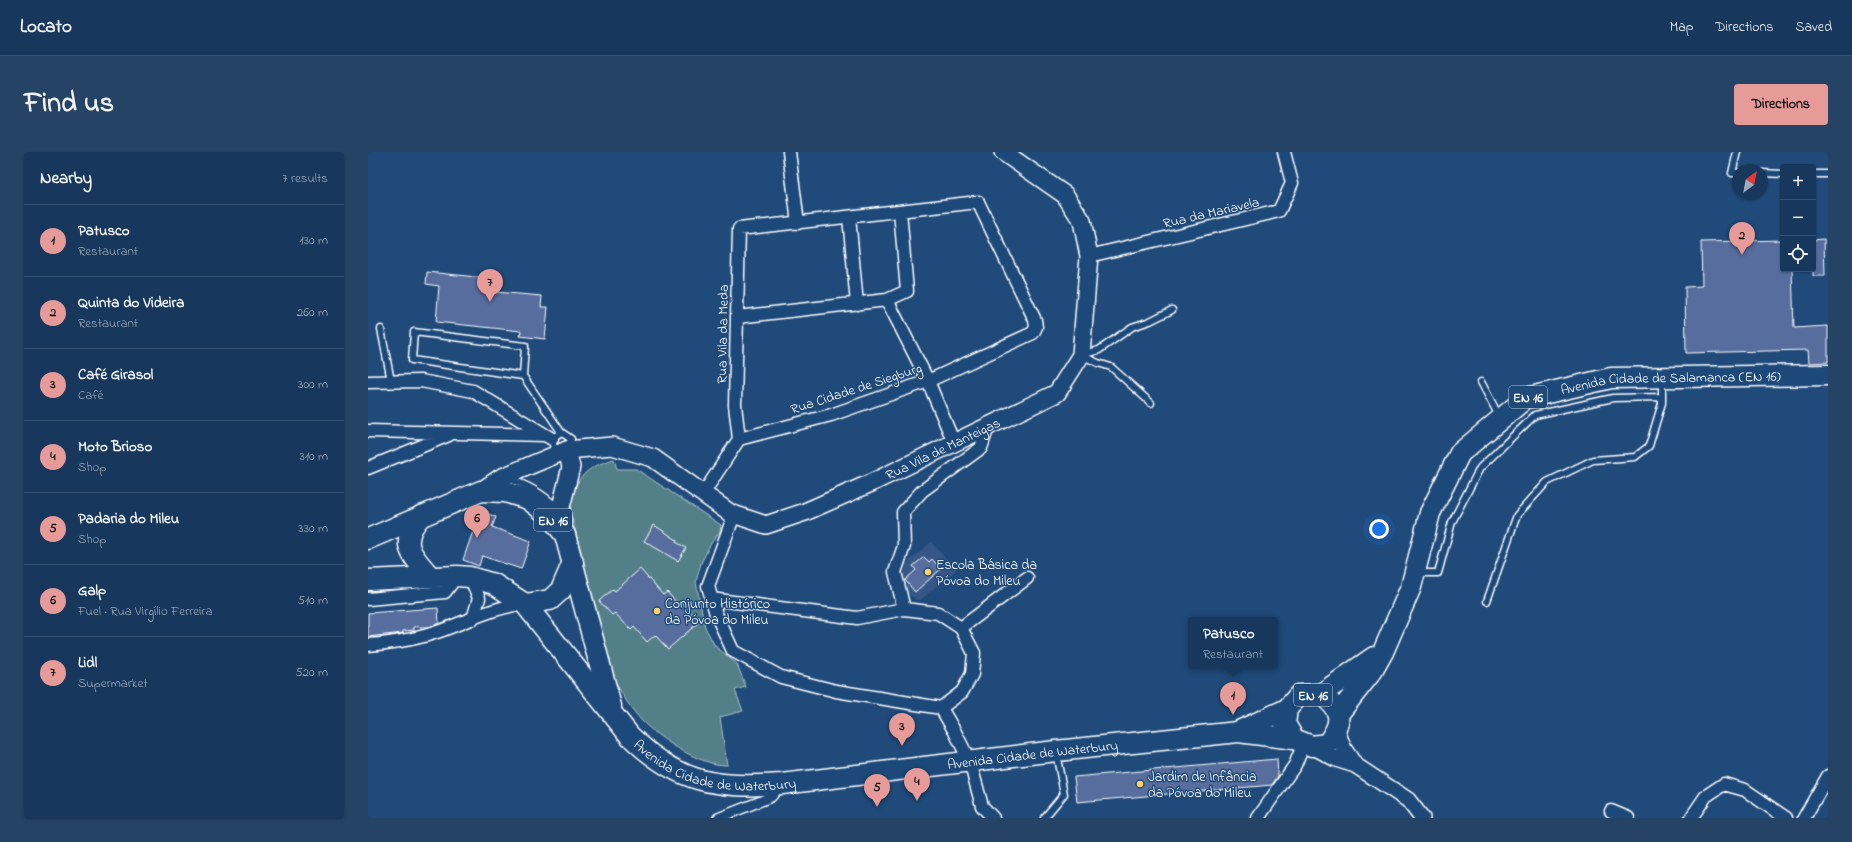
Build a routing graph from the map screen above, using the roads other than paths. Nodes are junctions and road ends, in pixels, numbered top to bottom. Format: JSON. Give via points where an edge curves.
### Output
{"nodes":[{"id":1,"x":789,"y":152,"type":"edge"},
{"id":2,"x":1003,"y":152,"type":"edge"},
{"id":3,"x":1284,"y":152,"type":"edge"},
{"id":4,"x":1737,"y":152,"type":"edge"},
{"id":5,"x":1734,"y":164,"type":"edge"},
{"id":6,"x":1768,"y":174,"type":"edge"},
{"id":7,"x":1780,"y":174,"type":"edge"},
{"id":8,"x":1816,"y":174,"type":"edge"},
{"id":9,"x":1828,"y":174,"type":"edge"},
{"id":10,"x":900,"y":211,"type":"junction"},
{"id":11,"x":849,"y":217,"type":"junction"},
{"id":12,"x":798,"y":223,"type":"junction"},
{"id":13,"x":1089,"y":256,"type":"junction"},
{"id":14,"x":887,"y":300,"type":"junction"},
{"id":15,"x":857,"y":304,"type":"junction"},
{"id":16,"x":1172,"y":310,"type":"dead end"},
{"id":17,"x":737,"y":317,"type":"junction"},
{"id":18,"x":381,"y":329,"type":"dead end"},
{"id":19,"x":1082,"y":355,"type":"junction"},
{"id":20,"x":1828,"y":375,"type":"edge"},
{"id":21,"x":523,"y":376,"type":"junction"},
{"id":22,"x":391,"y":381,"type":"junction"},
{"id":23,"x":928,"y":381,"type":"junction"},
{"id":24,"x":368,"y":382,"type":"edge"},
{"id":25,"x":1482,"y":382,"type":"dead end"},
{"id":26,"x":1662,"y":387,"type":"junction"},
{"id":27,"x":1151,"y":403,"type":"dead end"},
{"id":28,"x":1500,"y":419,"type":"junction"},
{"id":29,"x":988,"y":427,"type":"junction"},
{"id":30,"x":368,"y":431,"type":"edge"},
{"id":31,"x":561,"y":432,"type":"junction"},
{"id":32,"x":452,"y":434,"type":"junction"},
{"id":33,"x":548,"y":437,"type":"junction"},
{"id":34,"x":739,"y":439,"type":"junction"},
{"id":35,"x":954,"y":443,"type":"junction"},
{"id":36,"x":567,"y":450,"type":"junction"},
{"id":37,"x":368,"y":468,"type":"edge"},
{"id":38,"x":500,"y":478,"type":"junction"},
{"id":39,"x":473,"y":494,"type":"junction"},
{"id":40,"x":703,"y":494,"type":"junction"},
{"id":41,"x":560,"y":511,"type":"junction"},
{"id":42,"x":734,"y":515,"type":"junction"},
{"id":43,"x":421,"y":516,"type":"junction"},
{"id":44,"x":368,"y":530,"type":"edge"},
{"id":45,"x":565,"y":535,"type":"junction"},
{"id":46,"x":368,"y":539,"type":"edge"},
{"id":47,"x":571,"y":570,"type":"junction"},
{"id":48,"x":1415,"y":573,"type":"junction"},
{"id":49,"x":430,"y":576,"type":"junction"},
{"id":50,"x":463,"y":576,"type":"junction"},
{"id":51,"x":1027,"y":578,"type":"dead end"},
{"id":52,"x":368,"y":580,"type":"edge"},
{"id":53,"x":711,"y":598,"type":"junction"},
{"id":54,"x":368,"y":599,"type":"edge"},
{"id":55,"x":1487,"y":601,"type":"dead end"},
{"id":56,"x":525,"y":604,"type":"junction"},
{"id":57,"x":904,"y":609,"type":"junction"},
{"id":58,"x":473,"y":619,"type":"junction"},
{"id":59,"x":961,"y":628,"type":"junction"},
{"id":60,"x":368,"y":645,"type":"edge"},
{"id":61,"x":1383,"y":652,"type":"junction"},
{"id":62,"x":1321,"y":694,"type":"junction"},
{"id":63,"x":941,"y":708,"type":"junction"},
{"id":64,"x":1287,"y":709,"type":"junction"},
{"id":65,"x":614,"y":713,"type":"junction"},
{"id":66,"x":1338,"y":722,"type":"junction"},
{"id":67,"x":1238,"y":732,"type":"junction"},
{"id":68,"x":1303,"y":743,"type":"junction"},
{"id":69,"x":1056,"y":751,"type":"junction"},
{"id":70,"x":970,"y":762,"type":"junction"},
{"id":71,"x":1355,"y":766,"type":"junction"},
{"id":72,"x":1828,"y":776,"type":"edge"},
{"id":73,"x":782,"y":784,"type":"junction"},
{"id":74,"x":1611,"y":811,"type":"dead end"},
{"id":75,"x":718,"y":818,"type":"edge"},
{"id":76,"x":993,"y":818,"type":"edge"},
{"id":77,"x":1044,"y":818,"type":"edge"},
{"id":78,"x":1258,"y":818,"type":"edge"},
{"id":79,"x":1422,"y":818,"type":"edge"},
{"id":80,"x":1628,"y":818,"type":"edge"},
{"id":81,"x":1690,"y":818,"type":"edge"},
{"id":82,"x":1786,"y":818,"type":"edge"},
{"id":83,"x":1804,"y":818,"type":"edge"}],
"edges":[{"from":1,"to":12,"type":"street"},
{"from":2,"to":13,"type":"main road","name":"Rua Vila de Manteigas","via":[[1065,195],[1082,221]]},
{"from":3,"to":13,"type":"street","name":"Rua da Mariavela","via":[[1292,183],[1280,211]]},
{"from":4,"to":5,"type":"lane"},
{"from":6,"to":7,"type":"lane"},
{"from":8,"to":9,"type":"lane"},
{"from":10,"to":11,"type":"street"},
{"from":10,"to":14,"type":"street","via":[[908,291]]},
{"from":10,"to":23,"type":"street","name":"Rua Cidade de Siegburg","via":[[978,202],[1035,320],[1036,327],[1032,333]]},
{"from":11,"to":12,"type":"street"},
{"from":11,"to":15,"type":"street"},
{"from":12,"to":17,"type":"street","name":"Rua Vila da Meda","via":[[739,229]]},
{"from":13,"to":19,"type":"main road","name":"Rua Vila de Manteigas"},
{"from":14,"to":15,"type":"street"},
{"from":14,"to":23,"type":"street"},
{"from":15,"to":17,"type":"street"},
{"from":16,"to":19,"type":"lane","via":[[1132,327],[1099,350]]},
{"from":17,"to":34,"type":"street","name":"Rua Vila da Meda","via":[[735,405]]},
{"from":18,"to":22,"type":"lane"},
{"from":19,"to":27,"type":"lane","via":[[1111,367]]},
{"from":19,"to":29,"type":"main road","name":"Rua Vila de Manteigas","via":[[1057,393]]},
{"from":20,"to":26,"type":"main road","name":"Avenida Cidade de Salamanca (EN 16)","number":"EN 16"},
{"from":21,"to":21,"type":"lane","via":[[525,346],[414,332],[412,360]]},
{"from":21,"to":31,"type":"lane"},
{"from":22,"to":24,"type":"street"},
{"from":22,"to":33,"type":"street","via":[[421,381],[473,391]]},
{"from":23,"to":34,"type":"street","name":"Rua Cidade de Siegburg","via":[[831,415]]},
{"from":23,"to":35,"type":"street"},
{"from":25,"to":28,"type":"lane"},
{"from":26,"to":28,"type":"main road","name":"Avenida Cidade de Salamanca (EN 16)","number":"EN 16","via":[[1611,378],[1526,398]]},
{"from":26,"to":48,"type":"lane","via":[[1535,415],[1480,468],[1452,522],[1438,573]]},
{"from":26,"to":55,"type":"lane","via":[[1662,403],[1649,446],[1635,457],[1593,460],[1547,482],[1517,515]]},
{"from":28,"to":48,"type":"main road","name":"Avenida Cidade de Salamanca (EN 16)","number":"EN 16","via":[[1460,453],[1430,513]]},
{"from":29,"to":35,"type":"main road","name":"Rua Vila de Manteigas"},
{"from":29,"to":57,"type":"street","via":[[981,448],[922,491],[903,512],[904,546],[895,572]]},
{"from":30,"to":32,"type":"street"},
{"from":31,"to":33,"type":"lane"},
{"from":31,"to":36,"type":"lane","via":[[571,439]]},
{"from":32,"to":33,"type":"street"},
{"from":32,"to":37,"type":"street"},
{"from":33,"to":36,"type":"lane","via":[[554,448]]},
{"from":34,"to":40,"type":"street"},
{"from":35,"to":42,"type":"main road","name":"Rua Vila de Manteigas","via":[[805,512],[766,525]]},
{"from":36,"to":38,"type":"main road","name":"Rua Vila de Manteigas"},
{"from":36,"to":40,"type":"main road","name":"Rua Vila de Manteigas","via":[[612,446],[653,458]]},
{"from":36,"to":41,"type":"main road","via":[[571,467]]},
{"from":38,"to":39,"type":"main road","name":"Rua Vila de Manteigas"},
{"from":38,"to":41,"type":"lane","via":[[528,486],[543,494]]},
{"from":38,"to":44,"type":"main road","via":[[480,482]]},
{"from":39,"to":43,"type":"main road","number":"EN 16"},
{"from":39,"to":45,"type":"main road","number":"EN 16","via":[[505,492],[528,499],[549,515]]},
{"from":39,"to":47,"type":"main road","number":"EN 16","via":[[511,503],[531,512],[544,523]]},
{"from":40,"to":42,"type":"main road","name":"Rua Vila de Manteigas"},
{"from":41,"to":45,"type":"main road"},
{"from":42,"to":53,"type":"street","via":[[708,586]]},
{"from":43,"to":46,"type":"main road","number":"EN 16"},
{"from":43,"to":49,"type":"main road","via":[[408,536],[411,555]]},
{"from":45,"to":47,"type":"main road","number":"EN 16"},
{"from":47,"to":56,"type":"main road","via":[[562,590],[550,600]]},
{"from":47,"to":65,"type":"main road","number":"EN 16"},
{"from":48,"to":61,"type":"main road","name":"Avenida Cidade de Salamanca (EN 16)","number":"EN 16"},
{"from":49,"to":50,"type":"main road","number":"EN 16"},
{"from":49,"to":52,"type":"main road","number":"EN 16"},
{"from":50,"to":54,"type":"street","via":[[445,592]]},
{"from":50,"to":56,"type":"main road","number":"EN 16","via":[[494,584]]},
{"from":50,"to":58,"type":"street","via":[[479,598]]},
{"from":51,"to":59,"type":"street"},
{"from":53,"to":57,"type":"street","via":[[857,618]]},
{"from":53,"to":63,"type":"street","via":[[734,651],[781,677],[836,691]]},
{"from":56,"to":58,"type":"street","via":[[507,605]]},
{"from":56,"to":65,"type":"main road","number":"EN 16"},
{"from":57,"to":59,"type":"street","via":[[938,613]]},
{"from":58,"to":60,"type":"street","via":[[426,635],[389,644]]},
{"from":59,"to":63,"type":"street","via":[[974,653],[972,674],[962,692]]},
{"from":61,"to":62,"type":"main road","number":"EN 16"},
{"from":61,"to":66,"type":"main road","number":"EN 16"},
{"from":62,"to":64,"type":"main road","number":"EN 16","via":[[1299,695]]},
{"from":62,"to":66,"type":"main road","number":"EN 16","via":[[1331,702]]},
{"from":63,"to":70,"type":"street"},
{"from":64,"to":67,"type":"main road","number":"EN 16"},
{"from":64,"to":68,"type":"main road","number":"EN 16","via":[[1285,724]]},
{"from":65,"to":73,"type":"main road","name":"Avenida Cidade de Waterbury","number":"EN 16","via":[[630,736],[648,753],[682,774],[697,780],[748,787]]},
{"from":66,"to":68,"type":"main road","number":"EN 16","via":[[1327,744]]},
{"from":66,"to":71,"type":"street","via":[[1344,749]]},
{"from":67,"to":68,"type":"main road","number":"EN 16"},
{"from":67,"to":69,"type":"main road","name":"Avenida Cidade de Waterbury","number":"EN 16"},
{"from":68,"to":71,"type":"street"},
{"from":68,"to":78,"type":"street","via":[[1295,765]]},
{"from":69,"to":70,"type":"main road","name":"Avenida Cidade de Waterbury","number":"EN 16"},
{"from":69,"to":77,"type":"lane","via":[[1064,794]]},
{"from":70,"to":73,"type":"main road","name":"Avenida Cidade de Waterbury","number":"EN 16"},
{"from":70,"to":76,"type":"street","via":[[982,806]]},
{"from":71,"to":79,"type":"street","via":[[1408,800]]},
{"from":72,"to":83,"type":"street"},
{"from":73,"to":75,"type":"street","via":[[771,797]]},
{"from":74,"to":80,"type":"street"},
{"from":81,"to":82,"type":"street","via":[[1706,796],[1724,784],[1745,790]]}]}
